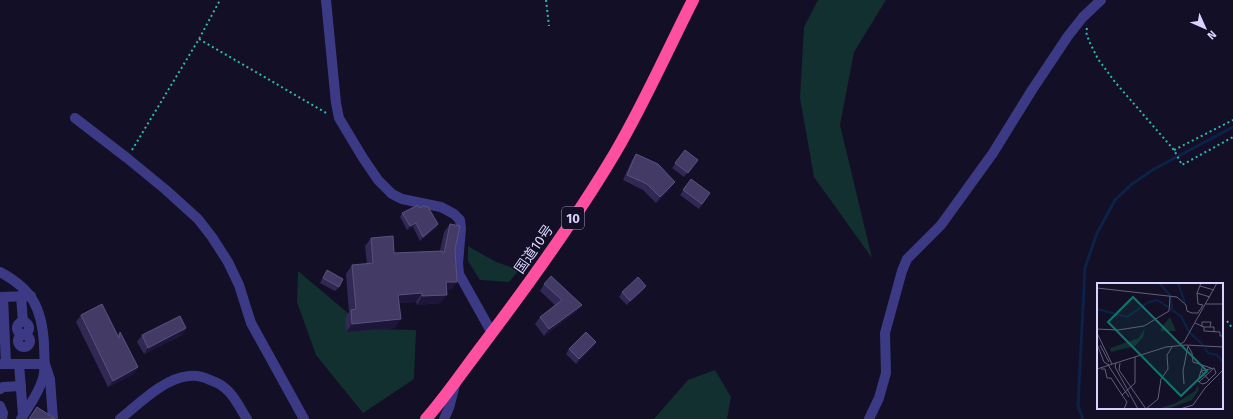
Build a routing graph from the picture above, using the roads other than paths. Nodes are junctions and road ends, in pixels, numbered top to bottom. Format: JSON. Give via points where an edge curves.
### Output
{"nodes":[{"id":1,"x":326,"y":0,"type":"edge"},
{"id":2,"x":693,"y":0,"type":"edge"},
{"id":3,"x":1101,"y":0,"type":"edge"},
{"id":4,"x":75,"y":118,"type":"dead end"},
{"id":5,"x":0,"y":272,"type":"edge"},
{"id":6,"x":26,"y":296,"type":"junction"},
{"id":7,"x":2,"y":297,"type":"edge"},
{"id":8,"x":492,"y":334,"type":"junction"},
{"id":9,"x":3,"y":364,"type":"edge"},
{"id":10,"x":21,"y":364,"type":"junction"},
{"id":11,"x":45,"y":364,"type":"junction"},
{"id":12,"x":455,"y":382,"type":"junction"},
{"id":13,"x":21,"y":386,"type":"junction"},
{"id":14,"x":0,"y":389,"type":"edge"},
{"id":15,"x":0,"y":406,"type":"edge"},
{"id":16,"x":22,"y":417,"type":"edge"},
{"id":17,"x":2,"y":419,"type":"edge"},
{"id":18,"x":53,"y":419,"type":"edge"},
{"id":19,"x":120,"y":419,"type":"edge"},
{"id":20,"x":247,"y":419,"type":"edge"},
{"id":21,"x":304,"y":419,"type":"edge"},
{"id":22,"x":426,"y":419,"type":"edge"},
{"id":23,"x":444,"y":419,"type":"edge"},
{"id":24,"x":869,"y":419,"type":"edge"}],
"edges":[{"from":1,"to":8,"type":"street","via":[[336,103],[340,118],[378,180],[392,194],[402,199],[441,207],[460,220],[459,274]]},
{"from":2,"to":8,"type":"highway","name":"国道10号","number":"10","via":[[615,154]]},
{"from":3,"to":24,"type":"street","via":[[1068,36],[993,153],[941,225],[907,259],[885,333],[886,373],[879,398]]},
{"from":4,"to":21,"type":"street","via":[[166,190],[198,219],[212,237],[239,285],[251,323]]},
{"from":5,"to":6,"type":"street","via":[[21,285]]},
{"from":6,"to":7,"type":"street"},
{"from":6,"to":10,"type":"street","via":[[23,322],[16,328],[18,332],[28,336],[30,341],[28,346],[23,347]]},
{"from":6,"to":11,"type":"street","via":[[38,309]]},
{"from":7,"to":9,"type":"street"},
{"from":8,"to":12,"type":"highway","name":"国道10号","number":"10"},
{"from":9,"to":10,"type":"street"},
{"from":10,"to":11,"type":"street"},
{"from":10,"to":13,"type":"street"},
{"from":11,"to":16,"type":"street","via":[[43,379]]},
{"from":11,"to":18,"type":"street","via":[[50,379]]},
{"from":12,"to":22,"type":"highway","name":"国道10号","number":"10"},
{"from":12,"to":23,"type":"street"},
{"from":13,"to":14,"type":"street"},
{"from":13,"to":16,"type":"street"},
{"from":15,"to":17,"type":"street"},
{"from":19,"to":20,"type":"street","via":[[172,380],[190,376],[203,377],[226,388]]}]}
